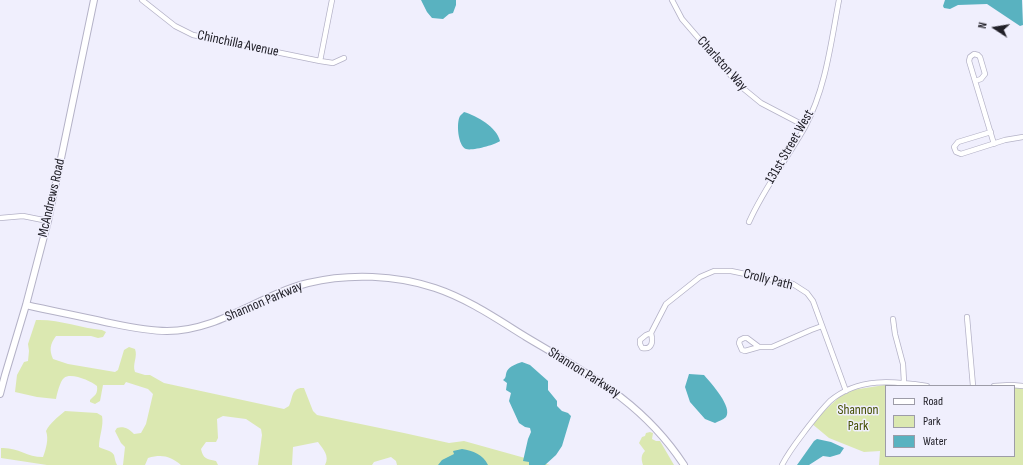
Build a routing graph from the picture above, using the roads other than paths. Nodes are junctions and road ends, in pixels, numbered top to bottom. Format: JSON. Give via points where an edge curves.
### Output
{"nodes":[{"id":1,"x":94,"y":0,"type":"edge"},
{"id":2,"x":142,"y":0,"type":"edge"},
{"id":3,"x":332,"y":0,"type":"edge"},
{"id":4,"x":672,"y":0,"type":"edge"},
{"id":5,"x":839,"y":0,"type":"edge"},
{"id":6,"x":344,"y":58,"type":"dead end"},
{"id":7,"x":320,"y":61,"type":"junction"},
{"id":8,"x":975,"y":81,"type":"junction"},
{"id":9,"x":805,"y":126,"type":"junction"},
{"id":10,"x":990,"y":132,"type":"junction"},
{"id":11,"x":1023,"y":137,"type":"edge"},
{"id":12,"x":994,"y":144,"type":"junction"},
{"id":13,"x":0,"y":218,"type":"edge"},
{"id":14,"x":48,"y":221,"type":"junction"},
{"id":15,"x":749,"y":222,"type":"dead end"},
{"id":16,"x":26,"y":305,"type":"junction"},
{"id":17,"x":967,"y":317,"type":"dead end"},
{"id":18,"x":893,"y":319,"type":"dead end"},
{"id":19,"x":822,"y":326,"type":"junction"},
{"id":20,"x":651,"y":333,"type":"dead end"},
{"id":21,"x":759,"y":346,"type":"dead end"},
{"id":22,"x":904,"y":382,"type":"junction"},
{"id":23,"x":922,"y":385,"type":"edge"},
{"id":24,"x":973,"y":385,"type":"edge"},
{"id":25,"x":846,"y":391,"type":"junction"},
{"id":26,"x":0,"y":394,"type":"edge"},
{"id":27,"x":684,"y":465,"type":"edge"},
{"id":28,"x":782,"y":465,"type":"edge"}],
"edges":[{"from":1,"to":14,"type":"street","name":"McAndrews Road"},
{"from":2,"to":7,"type":"street","name":"Chinchilla Avenue","via":[[175,26],[193,35]]},
{"from":3,"to":7,"type":"street"},
{"from":4,"to":9,"type":"street","name":"Charlston Way","via":[[682,19],[739,85],[761,103]]},
{"from":5,"to":9,"type":"street","name":"131st Street West","via":[[824,76],[817,101]]},
{"from":6,"to":7,"type":"street","name":"Chinchilla Avenue","via":[[333,63]]},
{"from":8,"to":8,"type":"street","via":[[969,61],[974,54],[981,58],[985,74]]},
{"from":8,"to":10,"type":"street"},
{"from":9,"to":15,"type":"street","name":"131st Street West","via":[[759,199]]},
{"from":10,"to":12,"type":"street"},
{"from":10,"to":12,"type":"street","via":[[958,142],[954,150],[961,154]]},
{"from":11,"to":12,"type":"street"},
{"from":13,"to":14,"type":"street","via":[[23,216]]},
{"from":14,"to":16,"type":"street","name":"McAndrews Road"},
{"from":16,"to":26,"type":"street","name":"McAndrews Road"},
{"from":16,"to":27,"type":"street","name":"Shannon Parkway","via":[[139,329],[166,331],[208,325],[281,291],[309,283],[337,278],[370,277],[421,284],[465,300],[603,383],[652,424]]},
{"from":17,"to":24,"type":"street"},
{"from":18,"to":22,"type":"street","via":[[896,342],[904,364]]},
{"from":19,"to":20,"type":"street","name":"Crolly Path","via":[[813,301],[798,286],[720,270],[708,272],[669,301]]},
{"from":19,"to":21,"type":"street","via":[[782,344],[772,347]]},
{"from":19,"to":25,"type":"street","name":"Crolly Path"},
{"from":22,"to":23,"type":"street"},
{"from":22,"to":25,"type":"street","via":[[870,383]]},
{"from":25,"to":28,"type":"street","via":[[836,396],[822,410],[792,447]]}]}
